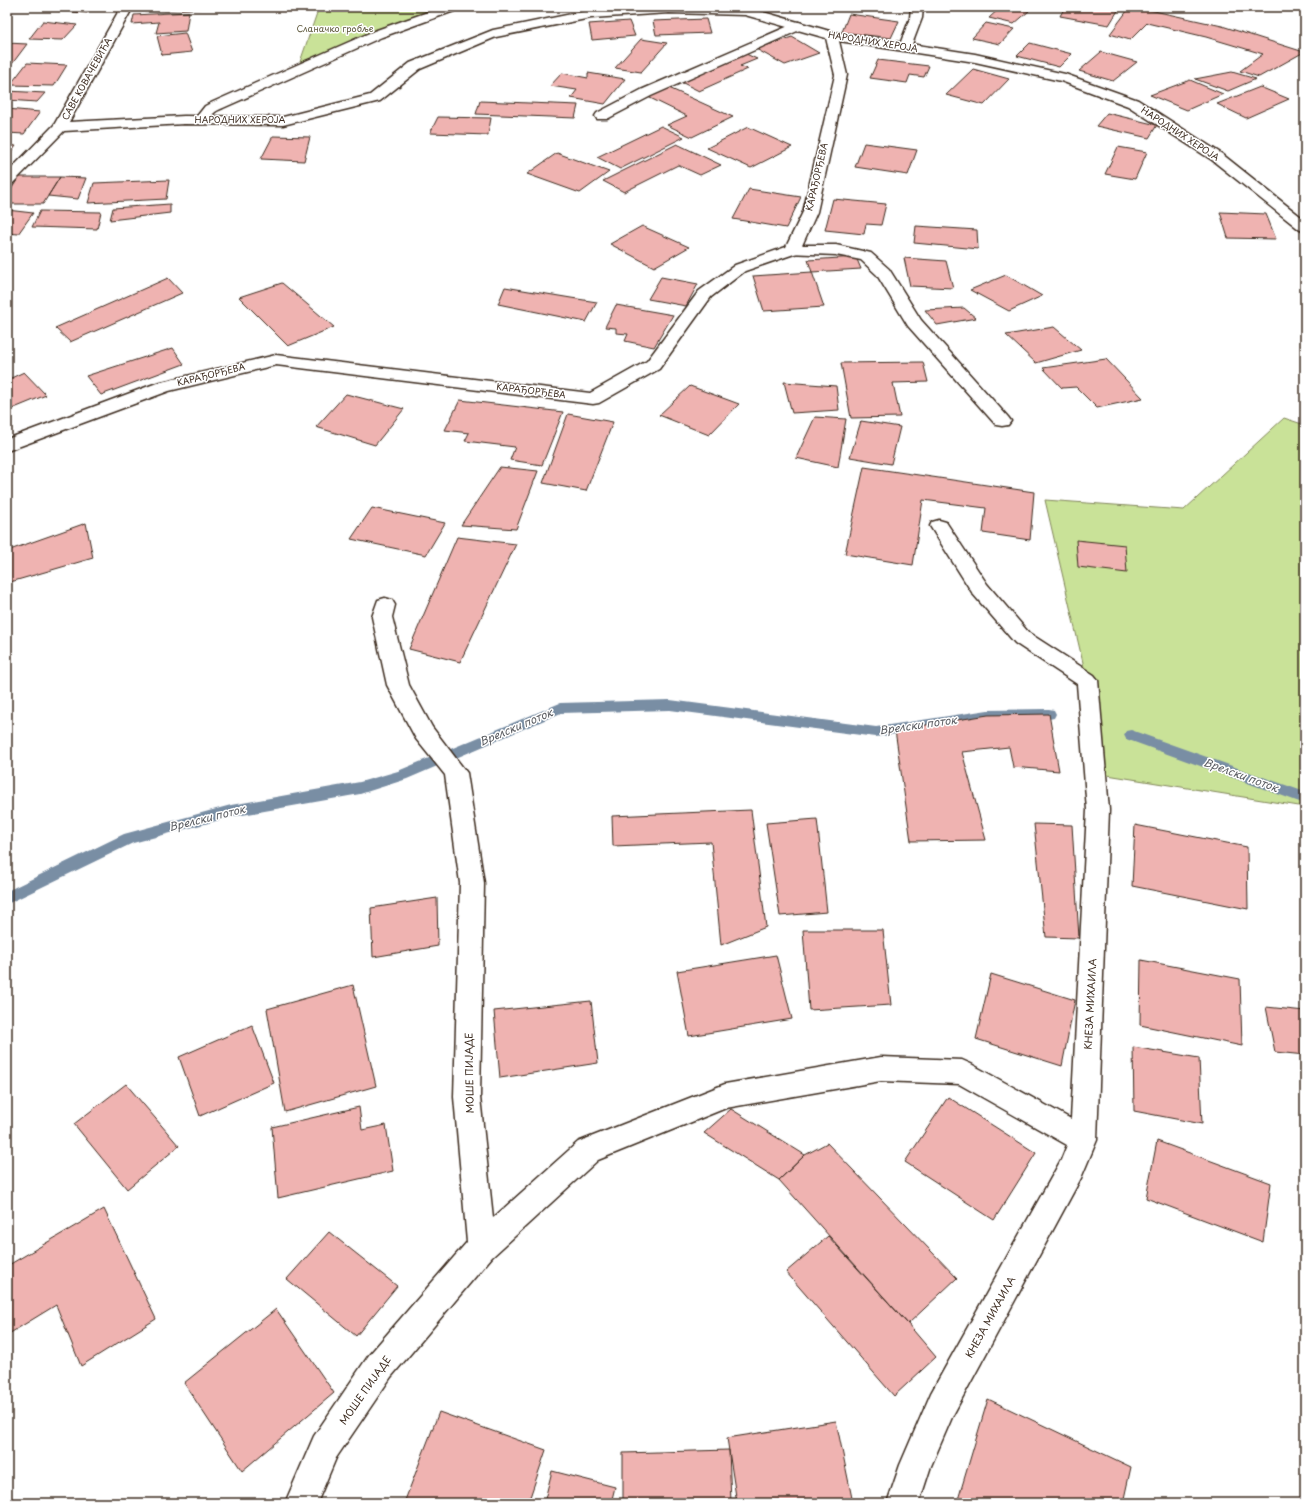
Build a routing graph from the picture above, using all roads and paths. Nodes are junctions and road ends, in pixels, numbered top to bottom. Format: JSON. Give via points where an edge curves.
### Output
{"nodes":[{"id":1,"x":127,"y":7,"type":"edge"},
{"id":2,"x":453,"y":7,"type":"edge"},
{"id":3,"x":916,"y":7,"type":"edge"},
{"id":4,"x":798,"y":26,"type":"junction"},
{"id":5,"x":832,"y":36,"type":"junction"},
{"id":6,"x":905,"y":48,"type":"junction"},
{"id":7,"x":602,"y":116,"type":"dead end"},
{"id":8,"x":201,"y":120,"type":"junction"},
{"id":9,"x":60,"y":126,"type":"junction"},
{"id":10,"x":7,"y":181,"type":"edge"},
{"id":11,"x":1305,"y":227,"type":"edge"},
{"id":12,"x":792,"y":250,"type":"junction"},
{"id":13,"x":1002,"y":421,"type":"dead end"},
{"id":14,"x":7,"y":445,"type":"edge"},
{"id":15,"x":939,"y":526,"type":"dead end"},
{"id":16,"x":385,"y":605,"type":"dead end"},
{"id":17,"x":1083,"y":1140,"type":"junction"},
{"id":18,"x":482,"y":1248,"type":"junction"},
{"id":19,"x":301,"y":1503,"type":"edge"},
{"id":20,"x":904,"y":1503,"type":"edge"}],
"edges":[{"from":1,"to":9,"type":"street","name":"САВЕ КОВАЧЕВИЋА"},
{"from":2,"to":8,"type":"street","via":[[378,34],[218,105]]},
{"from":3,"to":6,"type":"street","via":[[916,18]]},
{"from":4,"to":5,"type":"street","name":"НАРОДНИХ ХЕРОЈА"},
{"from":4,"to":7,"type":"street","via":[[646,92]]},
{"from":4,"to":8,"type":"street","name":"НАРОДНИХ ХЕРОЈА","via":[[746,11],[669,9],[591,14],[492,34],[415,66],[375,98],[283,121]]},
{"from":5,"to":6,"type":"street","name":"НАРОДНИХ ХЕРОЈА"},
{"from":5,"to":12,"type":"street","name":"КАРАЂОРЂЕВА","via":[[841,74],[810,212]]},
{"from":6,"to":11,"type":"street","name":"НАРОДНИХ ХЕРОЈА","via":[[975,58],[1065,78],[1132,103],[1217,157]]},
{"from":8,"to":9,"type":"street","name":"НАРОДНИХ ХЕРОЈА"},
{"from":9,"to":10,"type":"street","name":"САВЕ КОВАЧЕВИЋА"},
{"from":12,"to":13,"type":"street","via":[[836,250],[866,256],[883,272],[914,323]]},
{"from":12,"to":14,"type":"street","name":"КАРАЂОРЂЕВА","via":[[740,268],[705,294],[653,365],[593,399],[276,360],[163,387]]},
{"from":15,"to":17,"type":"street","name":"КНЕЗА МИХАИЛА","via":[[980,589],[1022,638],[1087,680],[1098,810]]},
{"from":16,"to":18,"type":"street","name":"МОШЕ ПИЈАДЕ","via":[[382,617],[398,685],[428,738],[456,773],[472,883],[467,1097]]},
{"from":17,"to":18,"type":"street","via":[[962,1072],[881,1069],[725,1096],[588,1151]]},
{"from":17,"to":20,"type":"street","name":"КНЕЗА МИХАИЛА","via":[[1071,1169],[942,1404],[916,1465]]},
{"from":18,"to":19,"type":"street","name":"МОШЕ ПИЈАДЕ","via":[[380,1366],[325,1447]]}]}
